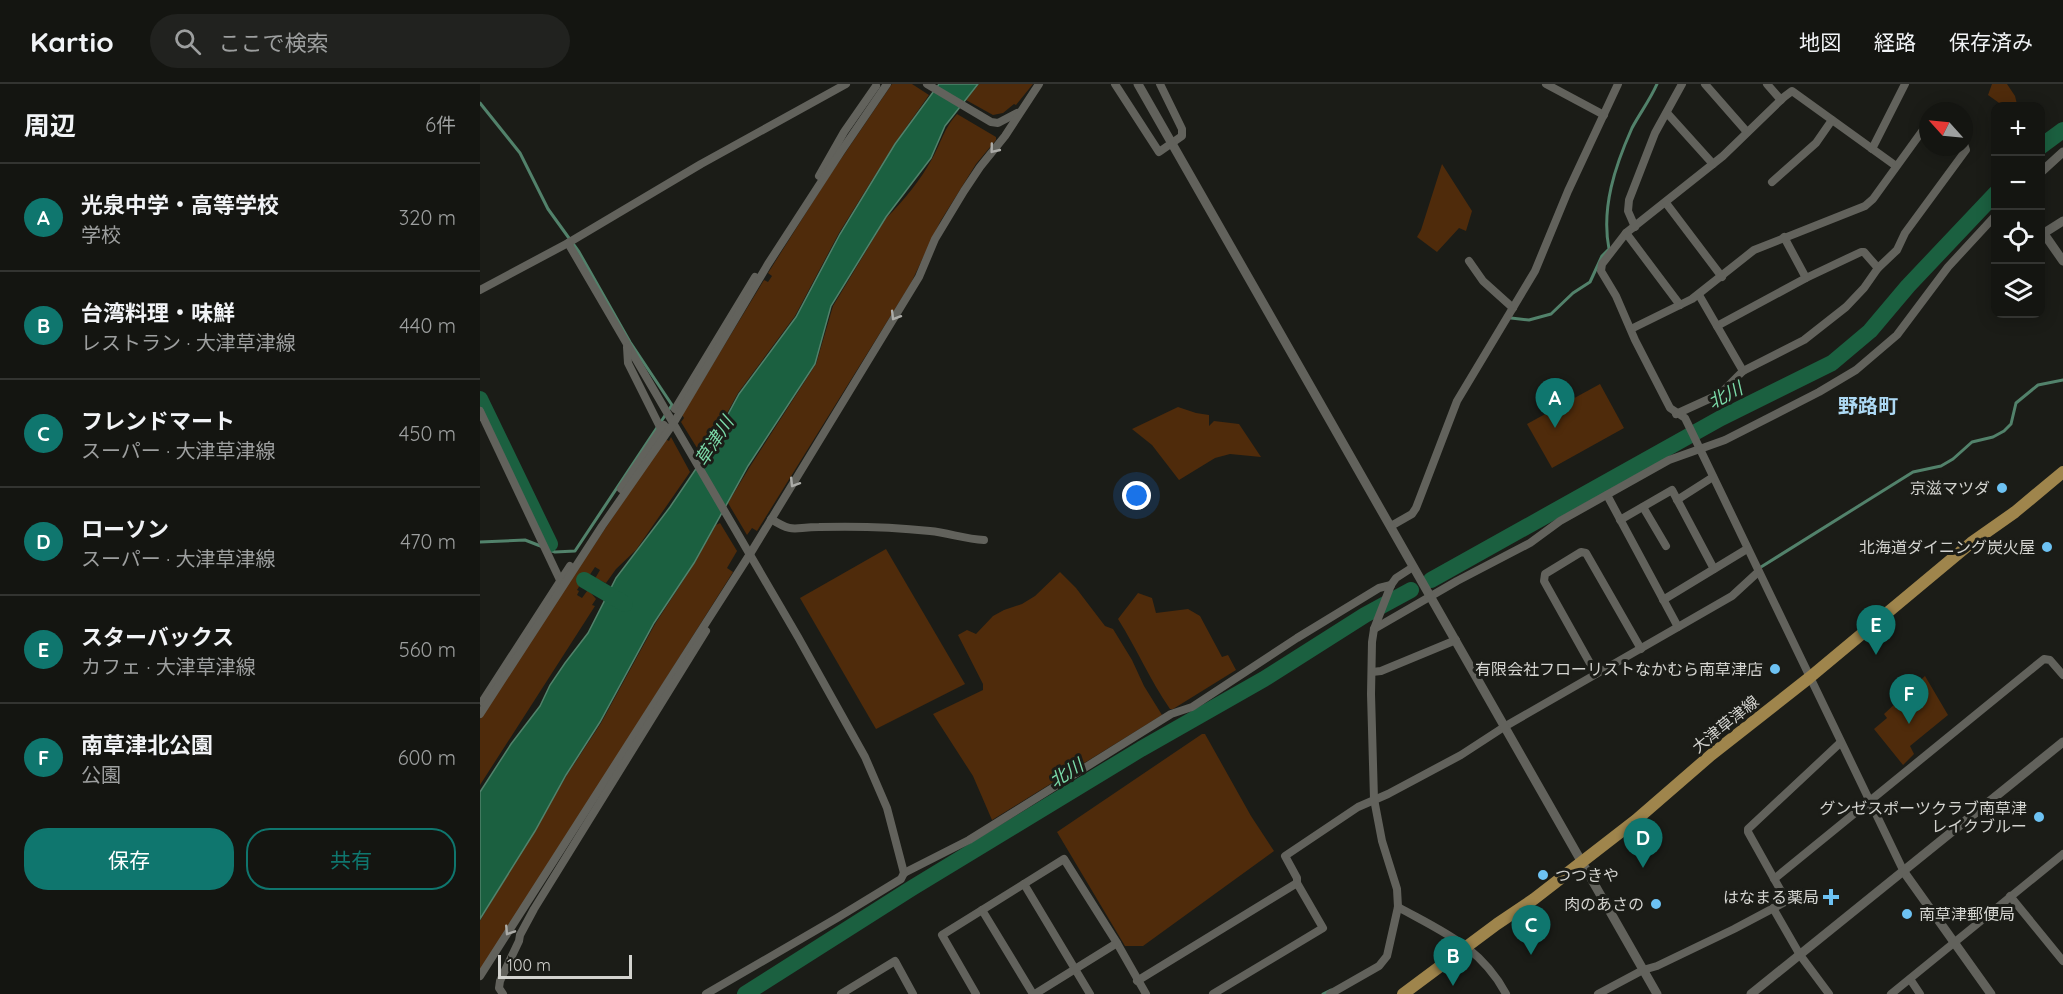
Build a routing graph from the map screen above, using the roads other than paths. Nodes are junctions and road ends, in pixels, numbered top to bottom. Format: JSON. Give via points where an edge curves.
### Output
{"nodes":[{"id":1,"x":846,"y":84,"type":"edge"},
{"id":2,"x":887,"y":84,"type":"edge"},
{"id":3,"x":927,"y":84,"type":"edge"},
{"id":4,"x":1039,"y":84,"type":"edge"},
{"id":5,"x":1115,"y":84,"type":"edge"},
{"id":6,"x":1138,"y":84,"type":"edge"},
{"id":7,"x":1160,"y":84,"type":"edge"},
{"id":8,"x":1546,"y":84,"type":"edge"},
{"id":9,"x":1618,"y":84,"type":"edge"},
{"id":10,"x":1682,"y":84,"type":"edge"},
{"id":11,"x":1705,"y":84,"type":"edge"},
{"id":12,"x":1767,"y":84,"type":"edge"},
{"id":13,"x":1905,"y":84,"type":"edge"},
{"id":14,"x":879,"y":85,"type":"edge"},
{"id":15,"x":1793,"y":88,"type":"edge"},
{"id":16,"x":1781,"y":100,"type":"junction"},
{"id":17,"x":1022,"y":109,"type":"junction"},
{"id":18,"x":1667,"y":113,"type":"junction"},
{"id":19,"x":1604,"y":115,"type":"junction"},
{"id":20,"x":1832,"y":120,"type":"junction"},
{"id":21,"x":1747,"y":132,"type":"junction"},
{"id":22,"x":1919,"y":135,"type":"edge"},
{"id":23,"x":1172,"y":143,"type":"junction"},
{"id":24,"x":1872,"y":149,"type":"junction"},
{"id":25,"x":838,"y":152,"type":"junction"},
{"id":26,"x":2063,"y":152,"type":"edge"},
{"id":27,"x":1962,"y":156,"type":"edge"},
{"id":28,"x":1713,"y":164,"type":"junction"},
{"id":29,"x":1896,"y":166,"type":"junction"},
{"id":30,"x":2045,"y":168,"type":"edge"},
{"id":31,"x":1772,"y":182,"type":"dead end"},
{"id":32,"x":1666,"y":203,"type":"junction"},
{"id":33,"x":1991,"y":219,"type":"edge"},
{"id":34,"x":2063,"y":221,"type":"edge"},
{"id":35,"x":1635,"y":227,"type":"junction"},
{"id":36,"x":2045,"y":229,"type":"edge"},
{"id":37,"x":1626,"y":233,"type":"junction"},
{"id":38,"x":2045,"y":234,"type":"edge"},
{"id":39,"x":1784,"y":237,"type":"junction"},
{"id":40,"x":568,"y":243,"type":"junction"},
{"id":41,"x":1469,"y":261,"type":"dead end"},
{"id":42,"x":2063,"y":261,"type":"edge"},
{"id":43,"x":1878,"y":268,"type":"junction"},
{"id":44,"x":1722,"y":277,"type":"junction"},
{"id":45,"x":1806,"y":278,"type":"junction"},
{"id":46,"x":480,"y":290,"type":"edge"},
{"id":47,"x":1699,"y":295,"type":"junction"},
{"id":48,"x":1680,"y":305,"type":"junction"},
{"id":49,"x":1513,"y":308,"type":"junction"},
{"id":50,"x":1717,"y":326,"type":"junction"},
{"id":51,"x":1631,"y":329,"type":"junction"},
{"id":52,"x":627,"y":347,"type":"junction"},
{"id":53,"x":1743,"y":371,"type":"junction"},
{"id":54,"x":675,"y":409,"type":"dead end"},
{"id":55,"x":480,"y":411,"type":"edge"},
{"id":56,"x":1676,"y":414,"type":"junction"},
{"id":57,"x":666,"y":426,"type":"junction"},
{"id":58,"x":1699,"y":448,"type":"junction"},
{"id":59,"x":2063,"y":472,"type":"edge"},
{"id":60,"x":1713,"y":477,"type":"junction"},
{"id":61,"x":1607,"y":495,"type":"junction"},
{"id":62,"x":1677,"y":500,"type":"junction"},
{"id":63,"x":1643,"y":507,"type":"junction"},
{"id":64,"x":771,"y":519,"type":"junction"},
{"id":65,"x":1620,"y":520,"type":"junction"},
{"id":66,"x":1391,"y":526,"type":"junction"},
{"id":67,"x":984,"y":540,"type":"dead end"},
{"id":68,"x":1666,"y":546,"type":"dead end"},
{"id":69,"x":1746,"y":549,"type":"junction"},
{"id":70,"x":750,"y":554,"type":"junction"},
{"id":71,"x":754,"y":564,"type":"junction"},
{"id":72,"x":1713,"y":569,"type":"junction"},
{"id":73,"x":1416,"y":571,"type":"junction"},
{"id":74,"x":1757,"y":573,"type":"junction"},
{"id":75,"x":560,"y":580,"type":"junction"},
{"id":76,"x":1391,"y":586,"type":"junction"},
{"id":77,"x":1430,"y":594,"type":"junction"},
{"id":78,"x":1663,"y":600,"type":"junction"},
{"id":79,"x":1375,"y":626,"type":"junction"},
{"id":80,"x":1678,"y":627,"type":"junction"},
{"id":81,"x":1456,"y":640,"type":"junction"},
{"id":82,"x":1641,"y":650,"type":"junction"},
{"id":83,"x":1372,"y":672,"type":"junction"},
{"id":84,"x":1596,"y":674,"type":"junction"},
{"id":85,"x":2063,"y":675,"type":"edge"},
{"id":86,"x":1809,"y":678,"type":"junction"},
{"id":87,"x":480,"y":705,"type":"edge"},
{"id":88,"x":480,"y":714,"type":"edge"},
{"id":89,"x":1504,"y":727,"type":"junction"},
{"id":90,"x":2063,"y":742,"type":"edge"},
{"id":91,"x":1840,"y":743,"type":"junction"},
{"id":92,"x":1374,"y":800,"type":"junction"},
{"id":93,"x":1868,"y":801,"type":"junction"},
{"id":94,"x":2063,"y":854,"type":"edge"},
{"id":95,"x":1582,"y":863,"type":"junction"},
{"id":96,"x":1904,"y":872,"type":"junction"},
{"id":97,"x":904,"y":873,"type":"junction"},
{"id":98,"x":1774,"y":879,"type":"junction"},
{"id":99,"x":1297,"y":883,"type":"junction"},
{"id":100,"x":1024,"y":884,"type":"junction"},
{"id":101,"x":2010,"y":896,"type":"junction"},
{"id":102,"x":526,"y":904,"type":"junction"},
{"id":103,"x":1398,"y":907,"type":"junction"},
{"id":104,"x":1773,"y":908,"type":"junction"},
{"id":105,"x":534,"y":909,"type":"junction"},
{"id":106,"x":982,"y":910,"type":"junction"},
{"id":107,"x":1117,"y":943,"type":"junction"},
{"id":108,"x":1953,"y":943,"type":"junction"},
{"id":109,"x":1467,"y":946,"type":"junction"},
{"id":110,"x":1800,"y":955,"type":"junction"},
{"id":111,"x":2063,"y":961,"type":"edge"},
{"id":112,"x":1076,"y":970,"type":"junction"},
{"id":113,"x":1643,"y":970,"type":"junction"},
{"id":114,"x":480,"y":976,"type":"edge"},
{"id":115,"x":1910,"y":979,"type":"junction"},
{"id":116,"x":1137,"y":981,"type":"junction"},
{"id":117,"x":503,"y":994,"type":"edge"},
{"id":118,"x":706,"y":994,"type":"edge"},
{"id":119,"x":841,"y":994,"type":"edge"},
{"id":120,"x":913,"y":994,"type":"edge"},
{"id":121,"x":976,"y":994,"type":"edge"},
{"id":122,"x":1034,"y":994,"type":"edge"},
{"id":123,"x":1090,"y":994,"type":"edge"},
{"id":124,"x":1146,"y":994,"type":"edge"},
{"id":125,"x":1213,"y":994,"type":"edge"},
{"id":126,"x":1330,"y":994,"type":"edge"},
{"id":127,"x":1403,"y":994,"type":"edge"},
{"id":128,"x":1506,"y":994,"type":"edge"},
{"id":129,"x":1598,"y":994,"type":"edge"},
{"id":130,"x":1657,"y":994,"type":"edge"},
{"id":131,"x":1751,"y":994,"type":"edge"},
{"id":132,"x":1829,"y":994,"type":"edge"},
{"id":133,"x":1891,"y":994,"type":"edge"},
{"id":134,"x":1920,"y":994,"type":"edge"},
{"id":135,"x":1991,"y":994,"type":"edge"}],
"edges":[{"from":1,"to":40,"type":"street"},
{"from":2,"to":25,"type":"street"},
{"from":3,"to":17,"type":"street","via":[[984,119],[998,123]]},
{"from":4,"to":17,"type":"street"},
{"from":5,"to":23,"type":"street","via":[[1159,152]]},
{"from":6,"to":23,"type":"street"},
{"from":7,"to":23,"type":"street","via":[[1182,129],[1182,136]]},
{"from":8,"to":19,"type":"street"},
{"from":9,"to":19,"type":"street"},
{"from":10,"to":18,"type":"street"},
{"from":11,"to":21,"type":"street"},
{"from":12,"to":16,"type":"street"},
{"from":13,"to":24,"type":"street"},
{"from":14,"to":25,"type":"street","via":[[844,132]]},
{"from":15,"to":16,"type":"street"},
{"from":15,"to":20,"type":"street"},
{"from":16,"to":21,"type":"street"},
{"from":17,"to":64,"type":"street","one_way":true,"via":[[942,227],[919,277]]},
{"from":18,"to":28,"type":"street"},
{"from":18,"to":35,"type":"street","via":[[1629,200],[1628,211]]},
{"from":19,"to":49,"type":"street","via":[[1535,271]]},
{"from":20,"to":24,"type":"street"},
{"from":20,"to":31,"type":"street","via":[[1816,143]]},
{"from":21,"to":28,"type":"street"},
{"from":22,"to":29,"type":"street"},
{"from":23,"to":66,"type":"street"},
{"from":24,"to":29,"type":"street"},
{"from":25,"to":54,"type":"street","via":[[737,305]]},
{"from":25,"to":57,"type":"street"},
{"from":26,"to":30,"type":"street"},
{"from":27,"to":43,"type":"street","via":[[1905,233],[1897,250]]},
{"from":28,"to":32,"type":"street"},
{"from":29,"to":39,"type":"street","via":[[1865,206]]},
{"from":32,"to":35,"type":"street"},
{"from":32,"to":44,"type":"street"},
{"from":33,"to":58,"type":"street","via":[[1948,267],[1897,335],[1856,370],[1725,440]]},
{"from":34,"to":36,"type":"street"},
{"from":35,"to":37,"type":"street"},
{"from":37,"to":48,"type":"street"},
{"from":37,"to":51,"type":"street","via":[[1602,264],[1601,271]]},
{"from":38,"to":42,"type":"street"},
{"from":39,"to":44,"type":"street","via":[[1754,250]]},
{"from":39,"to":45,"type":"street"},
{"from":40,"to":46,"type":"street"},
{"from":40,"to":52,"type":"street"},
{"from":41,"to":49,"type":"street","via":[[1483,281]]},
{"from":43,"to":45,"type":"street","via":[[1861,252]]},
{"from":43,"to":53,"type":"street","via":[[1864,288],[1827,323],[1804,340]]},
{"from":44,"to":47,"type":"street"},
{"from":45,"to":50,"type":"street"},
{"from":47,"to":48,"type":"street"},
{"from":47,"to":50,"type":"street"},
{"from":48,"to":51,"type":"street"},
{"from":49,"to":66,"type":"street","via":[[1457,401],[1416,508]]},
{"from":50,"to":53,"type":"street"},
{"from":51,"to":56,"type":"street"},
{"from":52,"to":57,"type":"street"},
{"from":52,"to":57,"type":"street","via":[[628,363]]},
{"from":53,"to":56,"type":"street","via":[[1720,393]]},
{"from":55,"to":75,"type":"street"},
{"from":56,"to":58,"type":"street","via":[[1685,418]]},
{"from":57,"to":70,"type":"street","via":[[679,435]]},
{"from":57,"to":75,"type":"street"},
{"from":57,"to":88,"type":"street"},
{"from":58,"to":60,"type":"street"},
{"from":58,"to":61,"type":"street"},
{"from":59,"to":86,"type":"main road","name":"大津草津線"},
{"from":60,"to":62,"type":"street"},
{"from":60,"to":69,"type":"street"},
{"from":61,"to":65,"type":"street"},
{"from":61,"to":77,"type":"street","via":[[1530,543]]},
{"from":62,"to":63,"type":"street","via":[[1672,490]]},
{"from":62,"to":72,"type":"street"},
{"from":63,"to":65,"type":"street"},
{"from":63,"to":68,"type":"street"},
{"from":64,"to":67,"type":"street","via":[[789,530],[884,526]]},
{"from":64,"to":70,"type":"street"},
{"from":65,"to":78,"type":"street"},
{"from":66,"to":73,"type":"street"},
{"from":69,"to":72,"type":"street"},
{"from":69,"to":74,"type":"street"},
{"from":70,"to":71,"type":"street"},
{"from":70,"to":102,"type":"street"},
{"from":71,"to":97,"type":"street","via":[[865,756],[887,808]]},
{"from":71,"to":105,"type":"street","via":[[743,573]]},
{"from":72,"to":78,"type":"street"},
{"from":73,"to":76,"type":"street","via":[[1396,578]]},
{"from":73,"to":77,"type":"street"},
{"from":74,"to":80,"type":"street","via":[[1732,596]]},
{"from":74,"to":86,"type":"street"},
{"from":75,"to":87,"type":"street"},
{"from":76,"to":79,"type":"street"},
{"from":76,"to":97,"type":"street","via":[[1379,588],[1192,707],[1171,714],[969,840]]},
{"from":77,"to":79,"type":"street"},
{"from":77,"to":81,"type":"street"},
{"from":78,"to":80,"type":"street"},
{"from":79,"to":83,"type":"street"},
{"from":80,"to":82,"type":"street"},
{"from":81,"to":83,"type":"street"},
{"from":81,"to":89,"type":"street"},
{"from":82,"to":84,"type":"street"},
{"from":82,"to":84,"type":"street","via":[[1586,553],[1581,552],[1545,574],[1544,581]]},
{"from":83,"to":92,"type":"street"},
{"from":84,"to":89,"type":"street"},
{"from":85,"to":93,"type":"street","via":[[2050,660],[2044,659]]},
{"from":86,"to":91,"type":"street"},
{"from":86,"to":95,"type":"main road","name":"大津草津線"},
{"from":89,"to":92,"type":"street","via":[[1461,755]]},
{"from":89,"to":95,"type":"street"},
{"from":90,"to":96,"type":"street"},
{"from":91,"to":93,"type":"street"},
{"from":91,"to":98,"type":"street","via":[[1748,829]]},
{"from":92,"to":99,"type":"street","via":[[1285,856]]},
{"from":92,"to":103,"type":"street"},
{"from":93,"to":96,"type":"street"},
{"from":93,"to":98,"type":"street"},
{"from":94,"to":101,"type":"street"},
{"from":95,"to":109,"type":"main road","name":"大津草津線"},
{"from":95,"to":113,"type":"street"},
{"from":96,"to":108,"type":"street"},
{"from":96,"to":110,"type":"street"},
{"from":97,"to":118,"type":"street","via":[[901,879]]},
{"from":98,"to":104,"type":"street","via":[[1786,900]]},
{"from":99,"to":116,"type":"street"},
{"from":99,"to":125,"type":"street","via":[[1323,928]]},
{"from":100,"to":106,"type":"street"},
{"from":100,"to":107,"type":"street","via":[[1064,859]]},
{"from":100,"to":112,"type":"street"},
{"from":101,"to":108,"type":"street"},
{"from":101,"to":111,"type":"street"},
{"from":102,"to":105,"type":"street"},
{"from":102,"to":114,"type":"street","one_way":true},
{"from":103,"to":109,"type":"street"},
{"from":103,"to":126,"type":"street","via":[[1387,956],[1380,966]]},
{"from":104,"to":110,"type":"street"},
{"from":104,"to":113,"type":"street"},
{"from":105,"to":117,"type":"street","via":[[500,981]]},
{"from":106,"to":121,"type":"street","via":[[942,935]]},
{"from":106,"to":122,"type":"street"},
{"from":107,"to":112,"type":"street"},
{"from":107,"to":116,"type":"street"},
{"from":108,"to":115,"type":"street"},
{"from":108,"to":135,"type":"street"},
{"from":109,"to":127,"type":"main road","name":"大津草津線"},
{"from":109,"to":128,"type":"street","via":[[1497,978]]},
{"from":110,"to":131,"type":"street"},
{"from":110,"to":132,"type":"street"},
{"from":112,"to":122,"type":"street"},
{"from":112,"to":123,"type":"street"},
{"from":113,"to":129,"type":"street"},
{"from":113,"to":130,"type":"street"},
{"from":115,"to":133,"type":"street"},
{"from":115,"to":134,"type":"street"},
{"from":116,"to":124,"type":"street"},
{"from":119,"to":120,"type":"street","via":[[895,961]]}]}
